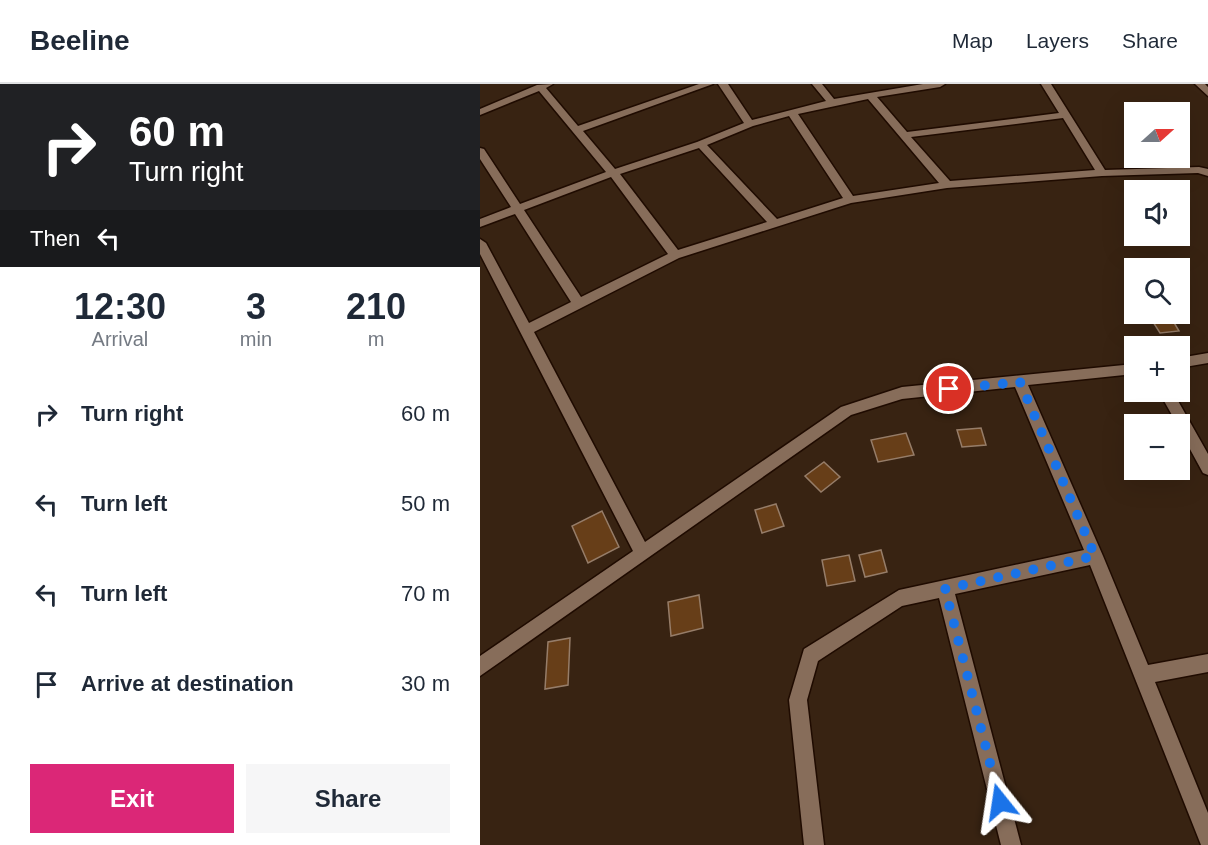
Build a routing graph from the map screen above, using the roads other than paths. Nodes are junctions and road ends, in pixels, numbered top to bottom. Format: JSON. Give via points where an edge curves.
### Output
{"nodes":[{"id":1,"x":708,"y":84,"type":"edge"},
{"id":2,"x":723,"y":84,"type":"edge"},
{"id":3,"x":818,"y":84,"type":"edge"},
{"id":4,"x":940,"y":84,"type":"edge"},
{"id":5,"x":1046,"y":84,"type":"edge"},
{"id":6,"x":1200,"y":84,"type":"edge"},
{"id":7,"x":544,"y":85,"type":"edge"},
{"id":8,"x":1208,"y":93,"type":"edge"},
{"id":9,"x":871,"y":96,"type":"junction"},
{"id":10,"x":832,"y":102,"type":"junction"},
{"id":11,"x":480,"y":112,"type":"edge"},
{"id":12,"x":792,"y":113,"type":"junction"},
{"id":13,"x":1065,"y":115,"type":"junction"},
{"id":14,"x":750,"y":124,"type":"junction"},
{"id":15,"x":576,"y":130,"type":"junction"},
{"id":16,"x":904,"y":135,"type":"junction"},
{"id":17,"x":701,"y":144,"type":"junction"},
{"id":18,"x":480,"y":151,"type":"edge"},
{"id":19,"x":613,"y":173,"type":"junction"},
{"id":20,"x":1102,"y":173,"type":"junction"},
{"id":21,"x":1208,"y":173,"type":"edge"},
{"id":22,"x":947,"y":185,"type":"junction"},
{"id":23,"x":850,"y":200,"type":"junction"},
{"id":24,"x":516,"y":209,"type":"junction"},
{"id":25,"x":773,"y":222,"type":"junction"},
{"id":26,"x":480,"y":223,"type":"edge"},
{"id":27,"x":480,"y":243,"type":"edge"},
{"id":28,"x":675,"y":255,"type":"junction"},
{"id":29,"x":578,"y":302,"type":"junction"},
{"id":30,"x":527,"y":330,"type":"junction"},
{"id":31,"x":1208,"y":358,"type":"edge"},
{"id":32,"x":1190,"y":361,"type":"edge"},
{"id":33,"x":1124,"y":370,"type":"edge"},
{"id":34,"x":1020,"y":382,"type":"junction"},
{"id":35,"x":1172,"y":402,"type":"edge"},
{"id":36,"x":1208,"y":468,"type":"edge"},
{"id":37,"x":642,"y":552,"type":"junction"},
{"id":38,"x":1095,"y":556,"type":"junction"},
{"id":39,"x":945,"y":589,"type":"junction"},
{"id":40,"x":1208,"y":663,"type":"edge"},
{"id":41,"x":480,"y":667,"type":"edge"},
{"id":42,"x":1143,"y":675,"type":"junction"},
{"id":43,"x":1208,"y":838,"type":"edge"},
{"id":44,"x":814,"y":845,"type":"edge"},
{"id":45,"x":1011,"y":845,"type":"edge"}],
"edges":[{"from":1,"to":15,"type":"street"},
{"from":2,"to":14,"type":"street"},
{"from":3,"to":10,"type":"street"},
{"from":4,"to":9,"type":"street"},
{"from":5,"to":13,"type":"street"},
{"from":6,"to":8,"type":"street"},
{"from":7,"to":11,"type":"street"},
{"from":7,"to":15,"type":"street"},
{"from":9,"to":10,"type":"street"},
{"from":9,"to":16,"type":"street"},
{"from":10,"to":12,"type":"street"},
{"from":12,"to":14,"type":"street"},
{"from":12,"to":23,"type":"street"},
{"from":13,"to":16,"type":"street"},
{"from":13,"to":20,"type":"street"},
{"from":14,"to":17,"type":"street"},
{"from":15,"to":19,"type":"street"},
{"from":16,"to":22,"type":"street"},
{"from":17,"to":19,"type":"street"},
{"from":17,"to":25,"type":"street"},
{"from":18,"to":24,"type":"street"},
{"from":19,"to":24,"type":"street"},
{"from":19,"to":28,"type":"street"},
{"from":20,"to":21,"type":"street"},
{"from":20,"to":22,"type":"street"},
{"from":22,"to":23,"type":"street"},
{"from":23,"to":25,"type":"street"},
{"from":24,"to":26,"type":"street"},
{"from":24,"to":29,"type":"street"},
{"from":25,"to":28,"type":"street"},
{"from":27,"to":30,"type":"street"},
{"from":28,"to":29,"type":"street"},
{"from":29,"to":30,"type":"street"},
{"from":30,"to":37,"type":"street"},
{"from":31,"to":32,"type":"street"},
{"from":33,"to":34,"type":"street"},
{"from":34,"to":37,"type":"street","via":[[902,393],[846,411]]},
{"from":34,"to":38,"type":"street"},
{"from":35,"to":36,"type":"street"},
{"from":37,"to":41,"type":"street"},
{"from":38,"to":39,"type":"street"},
{"from":38,"to":42,"type":"street"},
{"from":39,"to":44,"type":"street","via":[[899,598],[810,655],[798,700]]},
{"from":39,"to":45,"type":"street"},
{"from":40,"to":42,"type":"street"},
{"from":42,"to":43,"type":"street"}]}
